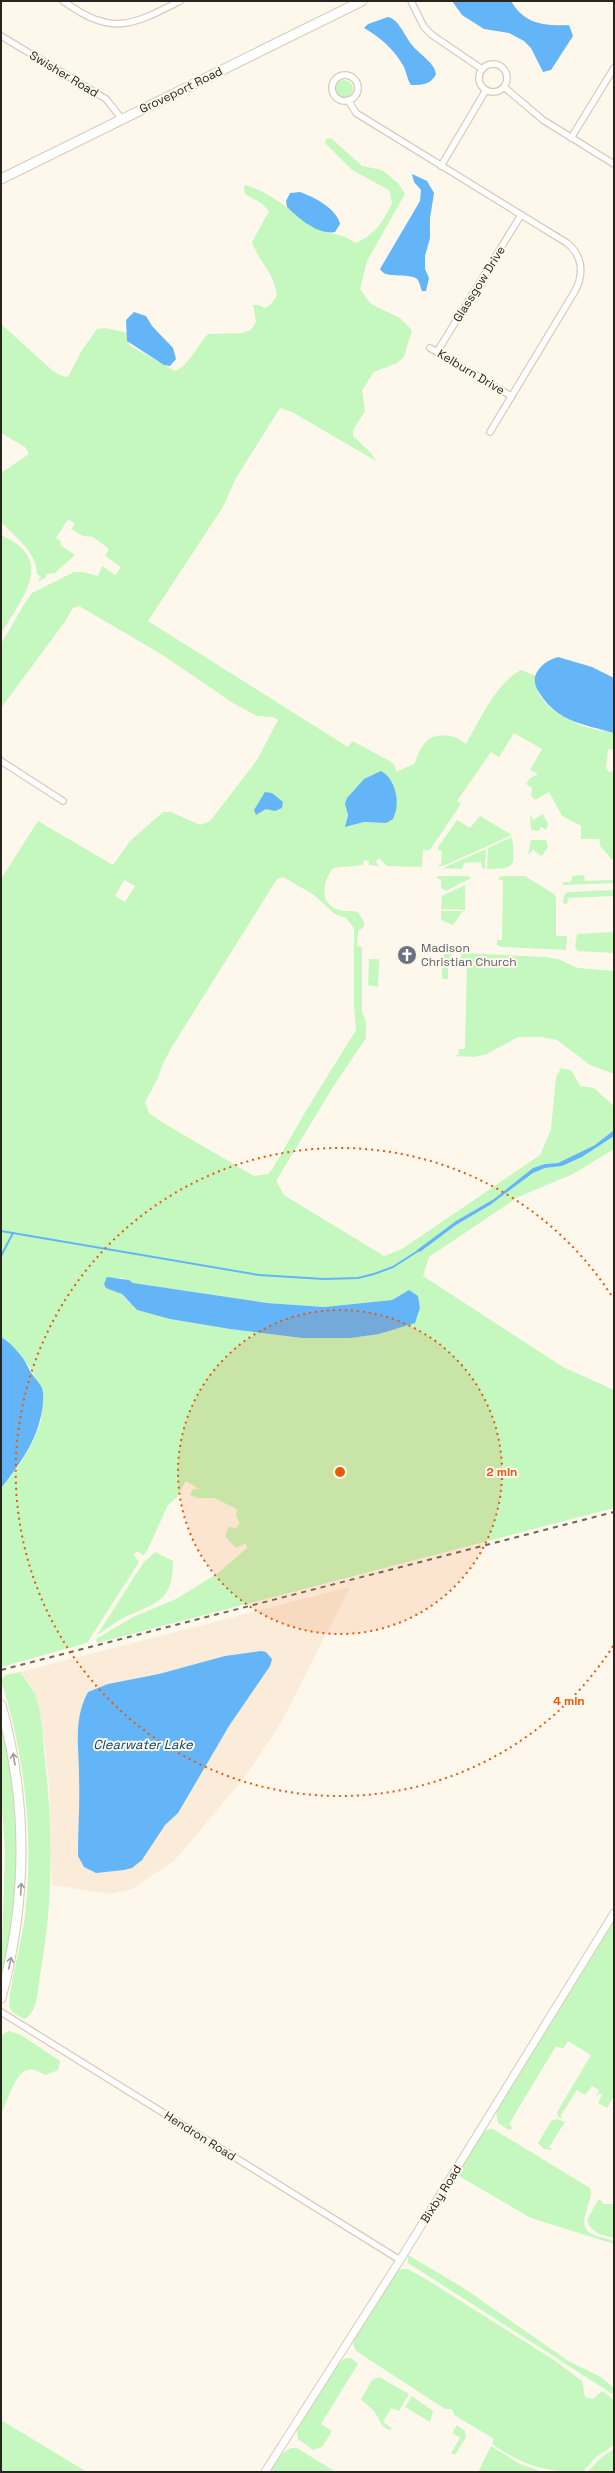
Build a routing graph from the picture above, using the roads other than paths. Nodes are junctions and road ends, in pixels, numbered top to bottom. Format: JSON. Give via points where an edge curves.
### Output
{"nodes":[{"id":1,"x":63,"y":1,"type":"edge"},
{"id":2,"x":180,"y":1,"type":"edge"},
{"id":3,"x":362,"y":1,"type":"edge"},
{"id":4,"x":411,"y":1,"type":"edge"},
{"id":5,"x":1,"y":36,"type":"edge"},
{"id":6,"x":614,"y":68,"type":"edge"},
{"id":7,"x":482,"y":69,"type":"junction"},
{"id":8,"x":504,"y":87,"type":"junction"},
{"id":9,"x":486,"y":90,"type":"junction"},
{"id":10,"x":348,"y":100,"type":"junction"},
{"id":11,"x":122,"y":119,"type":"junction"},
{"id":12,"x":571,"y":138,"type":"junction"},
{"id":13,"x":614,"y":164,"type":"edge"},
{"id":14,"x":441,"y":166,"type":"junction"},
{"id":15,"x":1,"y":179,"type":"edge"},
{"id":16,"x":522,"y":215,"type":"junction"},
{"id":17,"x":430,"y":348,"type":"dead end"},
{"id":18,"x":437,"y":352,"type":"junction"},
{"id":19,"x":511,"y":396,"type":"junction"},
{"id":20,"x":490,"y":432,"type":"dead end"},
{"id":21,"x":1,"y":761,"type":"edge"},
{"id":22,"x":63,"y":801,"type":"dead end"},
{"id":23,"x":1,"y":1705,"type":"edge"},
{"id":24,"x":614,"y":1914,"type":"edge"},
{"id":25,"x":1,"y":1998,"type":"edge"},
{"id":26,"x":1,"y":2012,"type":"edge"},
{"id":27,"x":400,"y":2260,"type":"junction"},
{"id":28,"x":265,"y":2472,"type":"edge"}],
"edges":[{"from":1,"to":2,"type":"street","via":[[99,20],[122,24],[146,19]]},
{"from":3,"to":11,"type":"main road","name":"Groveport Road"},
{"from":4,"to":7,"type":"street","via":[[424,27],[432,35]]},
{"from":5,"to":11,"type":"street","name":"Swisher Road","via":[[106,99]]},
{"from":6,"to":12,"type":"street"},
{"from":7,"to":8,"type":"street","via":[[494,64],[502,67],[507,79]]},
{"from":7,"to":9,"type":"street","via":[[479,78]]},
{"from":8,"to":9,"type":"street","via":[[495,91]]},
{"from":8,"to":12,"type":"street","via":[[543,120]]},
{"from":9,"to":14,"type":"street"},
{"from":10,"to":10,"type":"street","via":[[357,93],[358,87],[352,77],[341,75],[336,78],[331,89],[337,99]]},
{"from":10,"to":14,"type":"street","via":[[356,113]]},
{"from":11,"to":15,"type":"main road","name":"Groveport Road"},
{"from":12,"to":13,"type":"street"},
{"from":14,"to":16,"type":"street"},
{"from":16,"to":18,"type":"street","name":"Glassgow Drive"},
{"from":16,"to":19,"type":"street","via":[[573,248],[580,263],[581,275],[575,291]]},
{"from":17,"to":18,"type":"street","name":"Kelburn Drive"},
{"from":18,"to":19,"type":"street","name":"Kelburn Drive"},
{"from":19,"to":20,"type":"street"},
{"from":21,"to":22,"type":"street"},
{"from":25,"to":23,"type":"main road","one_way":true,"via":[[18,1914],[22,1861],[16,1768]]},
{"from":24,"to":27,"type":"street","name":"Bixby Road"},
{"from":26,"to":27,"type":"street","name":"Hendron Road"},
{"from":27,"to":28,"type":"street","name":"Bixby Road"}]}
